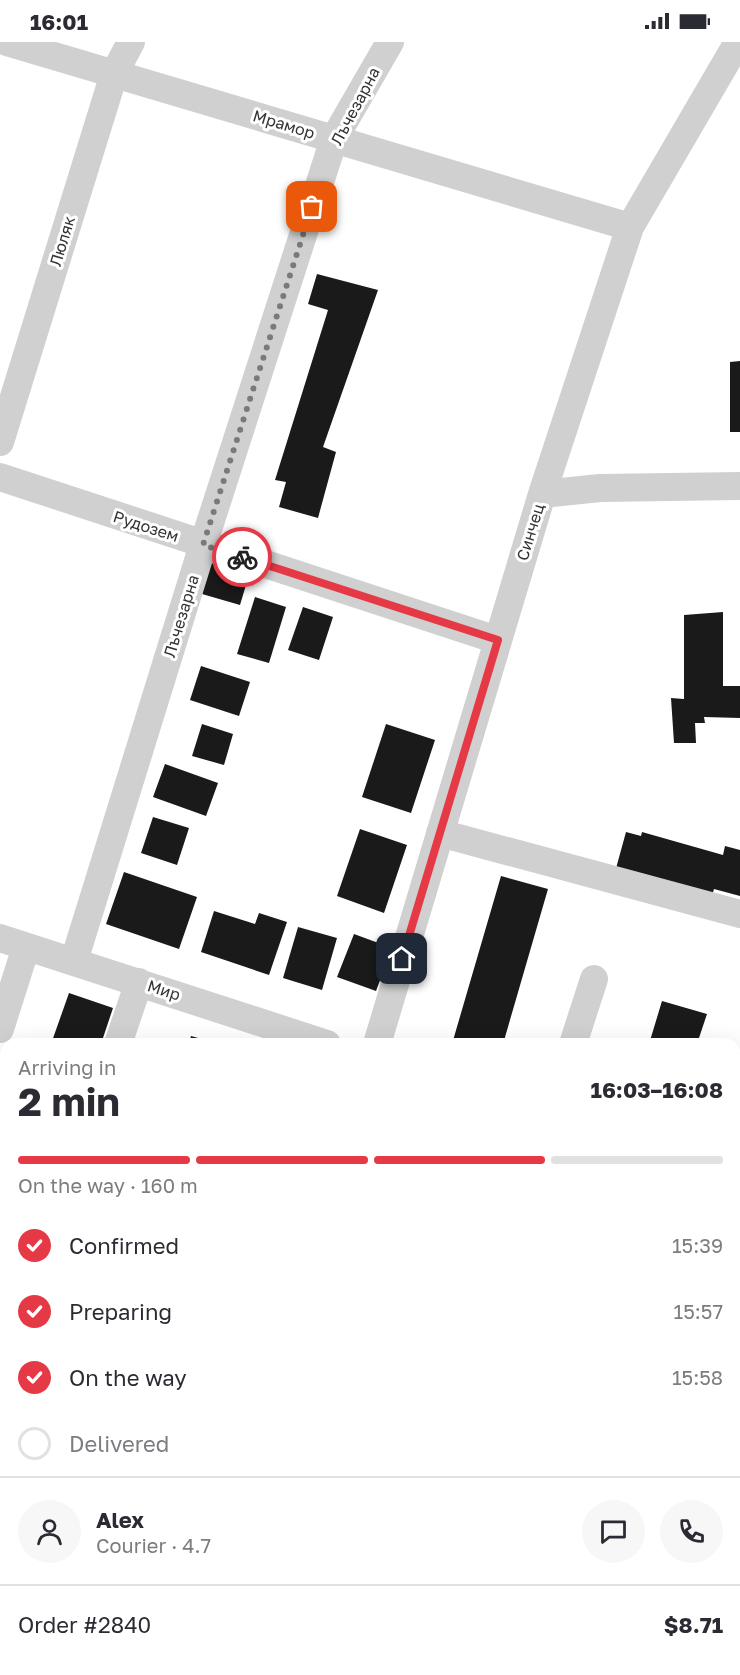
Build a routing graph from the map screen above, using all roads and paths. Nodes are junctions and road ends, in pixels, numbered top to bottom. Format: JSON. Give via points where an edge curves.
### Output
{"nodes":[{"id":1,"x":7,"y":42,"type":"edge"},
{"id":2,"x":131,"y":42,"type":"edge"},
{"id":3,"x":390,"y":42,"type":"edge"},
{"id":4,"x":738,"y":42,"type":"edge"},
{"id":5,"x":114,"y":74,"type":"junction"},
{"id":6,"x":334,"y":139,"type":"junction"},
{"id":7,"x":630,"y":226,"type":"junction"},
{"id":8,"x":0,"y":442,"type":"edge"},
{"id":9,"x":0,"y":477,"type":"edge"},
{"id":10,"x":740,"y":486,"type":"edge"},
{"id":11,"x":542,"y":494,"type":"junction"},
{"id":12,"x":203,"y":545,"type":"junction"},
{"id":13,"x":498,"y":640,"type":"junction"},
{"id":14,"x":440,"y":832,"type":"junction"},
{"id":15,"x":740,"y":914,"type":"edge"},
{"id":16,"x":13,"y":943,"type":"edge"},
{"id":17,"x":74,"y":961,"type":"junction"},
{"id":18,"x":594,"y":978,"type":"dead end"},
{"id":19,"x":139,"y":982,"type":"junction"},
{"id":20,"x":0,"y":1029,"type":"edge"},
{"id":21,"x":265,"y":1034,"type":"edge"},
{"id":22,"x":120,"y":1038,"type":"edge"},
{"id":23,"x":290,"y":1038,"type":"edge"},
{"id":24,"x":378,"y":1038,"type":"edge"},
{"id":25,"x":575,"y":1038,"type":"edge"}],
"edges":[{"from":1,"to":5,"type":"street","name":"Мрамор"},
{"from":2,"to":5,"type":"street","name":"Люляк"},
{"from":3,"to":6,"type":"street","name":"Лъчезарна"},
{"from":4,"to":7,"type":"street","name":"Синчец"},
{"from":5,"to":6,"type":"street","name":"Мрамор"},
{"from":5,"to":8,"type":"street","name":"Люляк"},
{"from":6,"to":7,"type":"street","name":"Мрамор"},
{"from":6,"to":12,"type":"street","name":"Лъчезарна"},
{"from":7,"to":11,"type":"street","name":"Синчец"},
{"from":9,"to":12,"type":"street","name":"Рудозем"},
{"from":10,"to":11,"type":"street","via":[[600,488]]},
{"from":11,"to":13,"type":"street","name":"Синчец"},
{"from":12,"to":13,"type":"street","name":"Рудозем"},
{"from":12,"to":17,"type":"street","name":"Лъчезарна"},
{"from":13,"to":14,"type":"street","name":"Синчец"},
{"from":14,"to":15,"type":"street"},
{"from":14,"to":24,"type":"street","name":"Синчец"},
{"from":16,"to":17,"type":"street","name":"Мир"},
{"from":16,"to":20,"type":"street"},
{"from":17,"to":19,"type":"street","name":"Мир"},
{"from":18,"to":25,"type":"street"},
{"from":19,"to":21,"type":"street","name":"Мир"},
{"from":19,"to":22,"type":"street"},
{"from":21,"to":23,"type":"street","name":"Мир"}]}
